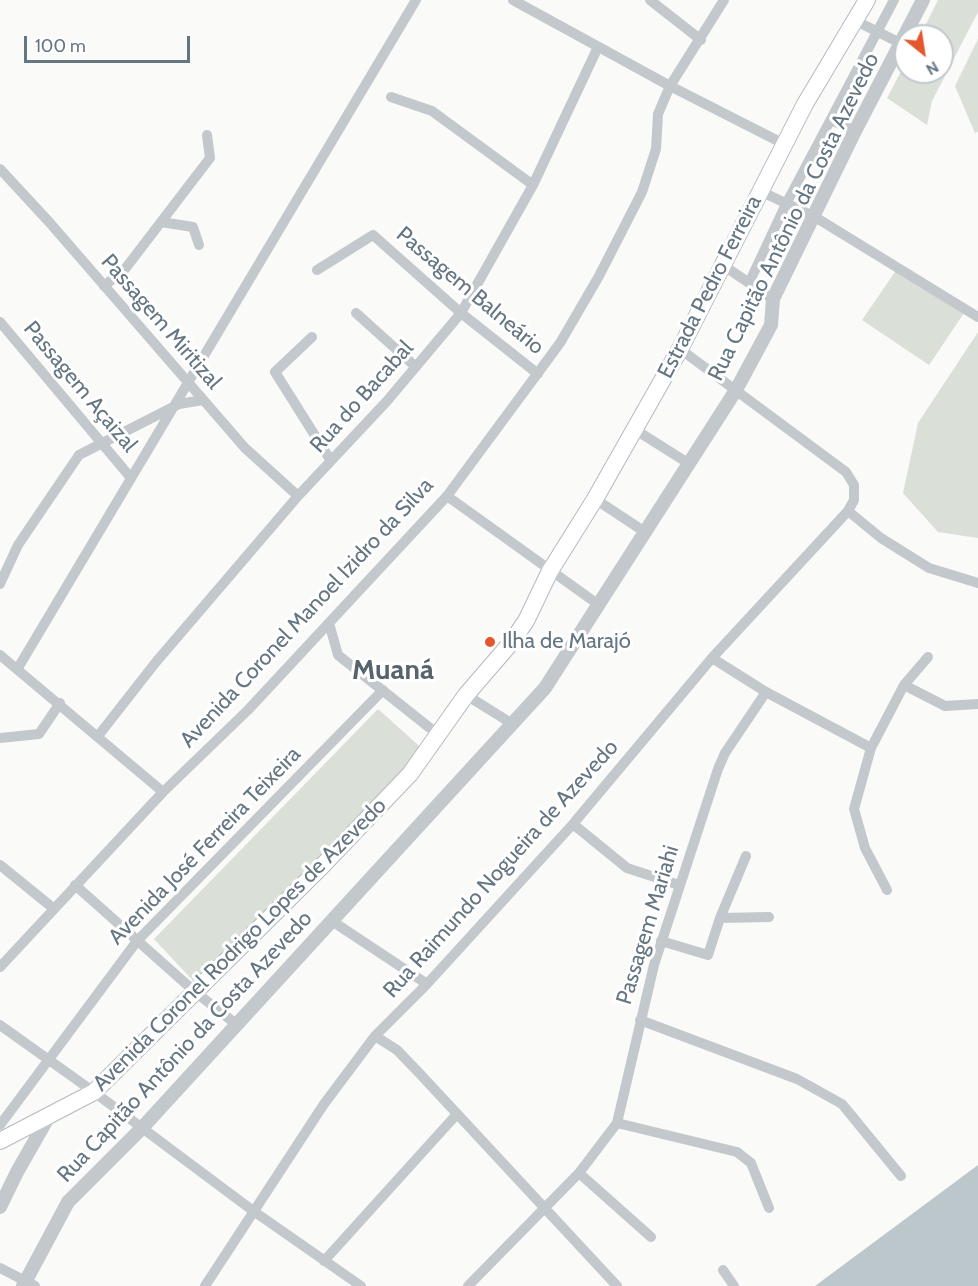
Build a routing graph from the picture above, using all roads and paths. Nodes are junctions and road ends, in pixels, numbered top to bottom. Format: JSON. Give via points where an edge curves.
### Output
{"nodes":[{"id":1,"x":416,"y":0,"type":"edge"},
{"id":2,"x":513,"y":0,"type":"edge"},
{"id":3,"x":650,"y":0,"type":"edge"},
{"id":4,"x":724,"y":0,"type":"edge"},
{"id":5,"x":867,"y":0,"type":"edge"},
{"id":6,"x":894,"y":0,"type":"edge"},
{"id":7,"x":923,"y":0,"type":"edge"},
{"id":8,"x":854,"y":20,"type":"junction"},
{"id":9,"x":912,"y":24,"type":"edge"},
{"id":10,"x":877,"y":30,"type":"junction"},
{"id":11,"x":701,"y":40,"type":"junction"},
{"id":12,"x":894,"y":40,"type":"edge"},
{"id":13,"x":598,"y":47,"type":"junction"},
{"id":14,"x":894,"y":59,"type":"edge"},
{"id":15,"x":670,"y":86,"type":"junction"},
{"id":16,"x":391,"y":96,"type":"dead end"},
{"id":17,"x":831,"y":120,"type":"junction"},
{"id":18,"x":855,"y":131,"type":"junction"},
{"id":19,"x":207,"y":135,"type":"dead end"},
{"id":20,"x":784,"y":144,"type":"junction"},
{"id":21,"x":0,"y":169,"type":"edge"},
{"id":22,"x":533,"y":184,"type":"junction"},
{"id":23,"x":760,"y":191,"type":"junction"},
{"id":24,"x":786,"y":204,"type":"junction"},
{"id":25,"x":815,"y":217,"type":"junction"},
{"id":26,"x":161,"y":222,"type":"junction"},
{"id":27,"x":198,"y":245,"type":"dead end"},
{"id":28,"x":724,"y":266,"type":"junction"},
{"id":29,"x":317,"y":270,"type":"dead end"},
{"id":30,"x":749,"y":283,"type":"junction"},
{"id":31,"x":104,"y":286,"type":"junction"},
{"id":32,"x":773,"y":299,"type":"junction"},
{"id":33,"x":356,"y":313,"type":"dead end"},
{"id":34,"x":461,"y":313,"type":"junction"},
{"id":35,"x":978,"y":317,"type":"edge"},
{"id":36,"x":0,"y":322,"type":"edge"},
{"id":37,"x":312,"y":337,"type":"dead end"},
{"id":38,"x":680,"y":349,"type":"junction"},
{"id":39,"x":416,"y":367,"type":"junction"},
{"id":40,"x":538,"y":374,"type":"junction"},
{"id":41,"x":188,"y":382,"type":"junction"},
{"id":42,"x":736,"y":390,"type":"junction"},
{"id":43,"x":203,"y":400,"type":"junction"},
{"id":44,"x":173,"y":407,"type":"junction"},
{"id":45,"x":634,"y":429,"type":"junction"},
{"id":46,"x":100,"y":443,"type":"junction"},
{"id":47,"x":331,"y":461,"type":"junction"},
{"id":48,"x":688,"y":463,"type":"junction"},
{"id":49,"x":131,"y":478,"type":"junction"},
{"id":50,"x":298,"y":496,"type":"junction"},
{"id":51,"x":447,"y":496,"type":"junction"},
{"id":52,"x":595,"y":499,"type":"junction"},
{"id":53,"x":848,"y":511,"type":"junction"},
{"id":54,"x":645,"y":532,"type":"junction"},
{"id":55,"x":550,"y":571,"type":"junction"},
{"id":56,"x":978,"y":583,"type":"edge"},
{"id":57,"x":0,"y":584,"type":"edge"},
{"id":58,"x":599,"y":605,"type":"junction"},
{"id":59,"x":329,"y":623,"type":"junction"},
{"id":60,"x":0,"y":655,"type":"edge"},
{"id":61,"x":712,"y":657,"type":"junction"},
{"id":62,"x":928,"y":657,"type":"dead end"},
{"id":63,"x":18,"y":668,"type":"junction"},
{"id":64,"x":904,"y":685,"type":"junction"},
{"id":65,"x":383,"y":690,"type":"junction"},
{"id":66,"x":766,"y":692,"type":"junction"},
{"id":67,"x":466,"y":695,"type":"junction"},
{"id":68,"x":60,"y":704,"type":"junction"},
{"id":69,"x":978,"y":704,"type":"edge"},
{"id":70,"x":511,"y":723,"type":"junction"},
{"id":71,"x":98,"y":736,"type":"junction"},
{"id":72,"x":440,"y":736,"type":"junction"},
{"id":73,"x":0,"y":738,"type":"edge"},
{"id":74,"x":871,"y":748,"type":"junction"},
{"id":75,"x":163,"y":792,"type":"junction"},
{"id":76,"x":573,"y":824,"type":"junction"},
{"id":77,"x":746,"y":856,"type":"dead end"},
{"id":78,"x":0,"y":865,"type":"edge"},
{"id":79,"x":75,"y":885,"type":"junction"},
{"id":80,"x":679,"y":885,"type":"junction"},
{"id":81,"x":887,"y":891,"type":"dead end"},
{"id":82,"x":53,"y":908,"type":"junction"},
{"id":83,"x":770,"y":916,"type":"dead end"},
{"id":84,"x":720,"y":918,"type":"junction"},
{"id":85,"x":332,"y":921,"type":"junction"},
{"id":86,"x":136,"y":941,"type":"junction"},
{"id":87,"x":661,"y":941,"type":"junction"},
{"id":88,"x":0,"y":967,"type":"edge"},
{"id":89,"x":427,"y":984,"type":"junction"},
{"id":90,"x":194,"y":991,"type":"junction"},
{"id":91,"x":640,"y":1020,"type":"junction"},
{"id":92,"x":236,"y":1024,"type":"junction"},
{"id":93,"x":0,"y":1025,"type":"edge"},
{"id":94,"x":375,"y":1036,"type":"junction"},
{"id":95,"x":47,"y":1060,"type":"junction"},
{"id":96,"x":94,"y":1092,"type":"junction"},
{"id":97,"x":457,"y":1114,"type":"junction"},
{"id":98,"x":49,"y":1116,"type":"junction"},
{"id":99,"x":617,"y":1123,"type":"junction"},
{"id":100,"x":0,"y":1125,"type":"edge"},
{"id":101,"x":142,"y":1128,"type":"junction"},
{"id":102,"x":0,"y":1142,"type":"edge"},
{"id":103,"x":579,"y":1173,"type":"junction"},
{"id":104,"x":901,"y":1176,"type":"dead end"},
{"id":105,"x":0,"y":1207,"type":"edge"},
{"id":106,"x":769,"y":1208,"type":"dead end"},
{"id":107,"x":543,"y":1209,"type":"junction"},
{"id":108,"x":252,"y":1210,"type":"junction"},
{"id":109,"x":651,"y":1237,"type":"dead end"},
{"id":110,"x":324,"y":1261,"type":"junction"},
{"id":111,"x":0,"y":1268,"type":"edge"},
{"id":112,"x":723,"y":1270,"type":"dead end"},
{"id":113,"x":28,"y":1284,"type":"edge"},
{"id":114,"x":205,"y":1286,"type":"edge"},
{"id":115,"x":361,"y":1286,"type":"edge"},
{"id":116,"x":468,"y":1286,"type":"edge"},
{"id":117,"x":617,"y":1286,"type":"edge"},
{"id":118,"x":734,"y":1286,"type":"edge"}],
"edges":[{"from":1,"to":41,"type":"street"},
{"from":2,"to":13,"type":"street"},
{"from":3,"to":11,"type":"street"},
{"from":4,"to":11,"type":"street","name":"Avenida Coronel Manoel Izidro da Silva"},
{"from":5,"to":8,"type":"main road","name":"Estrada Pedro Ferreira"},
{"from":6,"to":10,"type":"street"},
{"from":7,"to":9,"type":"street","name":"Rua Capitão Antônio da Costa Azevedo"},
{"from":8,"to":10,"type":"street"},
{"from":8,"to":20,"type":"main road","name":"Estrada Pedro Ferreira"},
{"from":10,"to":12,"type":"street"},
{"from":10,"to":17,"type":"street"},
{"from":11,"to":15,"type":"street","name":"Avenida Coronel Manoel Izidro da Silva"},
{"from":13,"to":15,"type":"street"},
{"from":13,"to":22,"type":"street","name":"Rua do Bacabal"},
{"from":14,"to":18,"type":"street","name":"Rua Capitão Antônio da Costa Azevedo"},
{"from":15,"to":20,"type":"street"},
{"from":15,"to":40,"type":"street","name":"Avenida Coronel Manoel Izidro da Silva","via":[[658,114],[656,149],[642,192],[599,276]]},
{"from":16,"to":22,"type":"street","via":[[432,111]]},
{"from":17,"to":18,"type":"street"},
{"from":17,"to":24,"type":"street"},
{"from":18,"to":25,"type":"street","name":"Rua Capitão Antônio da Costa Azevedo"},
{"from":19,"to":26,"type":"street","via":[[210,158]]},
{"from":20,"to":23,"type":"main road","name":"Estrada Pedro Ferreira"},
{"from":21,"to":31,"type":"street","name":"Passagem Miritizal"},
{"from":22,"to":34,"type":"street","name":"Rua do Bacabal"},
{"from":23,"to":24,"type":"street"},
{"from":23,"to":28,"type":"main road","name":"Estrada Pedro Ferreira"},
{"from":24,"to":25,"type":"street"},
{"from":24,"to":30,"type":"street"},
{"from":25,"to":32,"type":"street","name":"Rua Capitão Antônio da Costa Azevedo"},
{"from":25,"to":35,"type":"street"},
{"from":26,"to":27,"type":"street","via":[[193,227]]},
{"from":26,"to":31,"type":"street","via":[[124,269]]},
{"from":28,"to":30,"type":"street"},
{"from":28,"to":38,"type":"main road","name":"Estrada Pedro Ferreira"},
{"from":29,"to":34,"type":"street","name":"Passagem Balneário","via":[[374,235]]},
{"from":30,"to":32,"type":"street"},
{"from":31,"to":41,"type":"street","name":"Passagem Miritizal"},
{"from":32,"to":42,"type":"street","name":"Rua Capitão Antônio da Costa Azevedo","via":[[771,325]]},
{"from":33,"to":39,"type":"street"},
{"from":34,"to":39,"type":"street","name":"Rua do Bacabal"},
{"from":34,"to":40,"type":"street","name":"Passagem Balneário"},
{"from":36,"to":46,"type":"street","name":"Passagem Açaizal"},
{"from":37,"to":47,"type":"street","via":[[274,372]]},
{"from":38,"to":42,"type":"street"},
{"from":38,"to":45,"type":"main road","name":"Estrada Pedro Ferreira"},
{"from":39,"to":47,"type":"street","name":"Rua do Bacabal"},
{"from":40,"to":51,"type":"street","name":"Avenida Coronel Manoel Izidro da Silva"},
{"from":41,"to":43,"type":"street","name":"Passagem Miritizal"},
{"from":41,"to":44,"type":"street"},
{"from":42,"to":48,"type":"street","name":"Rua Capitão Antônio da Costa Azevedo"},
{"from":42,"to":53,"type":"street","name":"Rua Raimundo Nogueira de Azevedo","via":[[846,472],[854,485],[854,500]]},
{"from":43,"to":44,"type":"street"},
{"from":43,"to":50,"type":"street","name":"Passagem Miritizal","via":[[245,448]]},
{"from":44,"to":46,"type":"street"},
{"from":44,"to":49,"type":"street"},
{"from":45,"to":48,"type":"street"},
{"from":45,"to":52,"type":"main road","name":"Estrada Pedro Ferreira"},
{"from":46,"to":49,"type":"street","name":"Passagem Açaizal"},
{"from":46,"to":57,"type":"street","via":[[79,455],[18,545]]},
{"from":47,"to":50,"type":"street","name":"Rua do Bacabal"},
{"from":48,"to":54,"type":"street","name":"Rua Capitão Antônio da Costa Azevedo"},
{"from":49,"to":63,"type":"street"},
{"from":50,"to":71,"type":"street","name":"Rua do Bacabal"},
{"from":51,"to":55,"type":"street"},
{"from":51,"to":59,"type":"street","name":"Avenida Coronel Manoel Izidro da Silva"},
{"from":52,"to":54,"type":"street"},
{"from":52,"to":55,"type":"main road","name":"Estrada Pedro Ferreira"},
{"from":53,"to":56,"type":"street","via":[[881,538],[929,568]]},
{"from":53,"to":61,"type":"street","name":"Rua Raimundo Nogueira de Azevedo"},
{"from":54,"to":58,"type":"street","name":"Rua Capitão Antônio da Costa Azevedo"},
{"from":55,"to":58,"type":"street"},
{"from":55,"to":67,"type":"main road","name":"Estrada Pedro Ferreira","via":[[526,621]]},
{"from":58,"to":70,"type":"street","name":"Rua Capitão Antônio da Costa Azevedo","via":[[546,688]]},
{"from":59,"to":65,"type":"street","via":[[338,655]]},
{"from":59,"to":75,"type":"street","name":"Avenida Coronel Manoel Izidro da Silva","via":[[248,710]]},
{"from":60,"to":63,"type":"street"},
{"from":61,"to":66,"type":"street"},
{"from":61,"to":76,"type":"street","name":"Rua Raimundo Nogueira de Azevedo"},
{"from":62,"to":64,"type":"street"},
{"from":63,"to":68,"type":"street"},
{"from":64,"to":69,"type":"street","via":[[945,706]]},
{"from":64,"to":74,"type":"street"},
{"from":65,"to":72,"type":"street"},
{"from":65,"to":86,"type":"street","name":"Avenida José Ferreira Teixeira"},
{"from":66,"to":74,"type":"street"},
{"from":66,"to":80,"type":"street","name":"Passagem Mariahi","via":[[725,753]]},
{"from":67,"to":70,"type":"street"},
{"from":67,"to":72,"type":"main road","name":"Avenida Coronel Rodrigo Lopes de Azevedo"},
{"from":68,"to":71,"type":"street"},
{"from":68,"to":73,"type":"street","via":[[39,734]]},
{"from":70,"to":85,"type":"street","name":"Rua Capitão Antônio da Costa Azevedo"},
{"from":71,"to":75,"type":"street"},
{"from":72,"to":90,"type":"main road","name":"Avenida Coronel Rodrigo Lopes de Azevedo","via":[[340,848]]},
{"from":74,"to":81,"type":"street","via":[[854,809],[865,848]]},
{"from":75,"to":79,"type":"street","name":"Avenida Coronel Manoel Izidro da Silva"},
{"from":76,"to":80,"type":"street","via":[[627,868]]},
{"from":76,"to":89,"type":"street","name":"Rua Raimundo Nogueira de Azevedo"},
{"from":77,"to":84,"type":"street"},
{"from":78,"to":82,"type":"street"},
{"from":79,"to":82,"type":"street","name":"Avenida Coronel Manoel Izidro da Silva"},
{"from":79,"to":86,"type":"street"},
{"from":80,"to":87,"type":"street","name":"Passagem Mariahi"},
{"from":82,"to":88,"type":"street","name":"Avenida Coronel Manoel Izidro da Silva"},
{"from":83,"to":84,"type":"street"},
{"from":84,"to":87,"type":"street","via":[[708,955]]},
{"from":85,"to":89,"type":"street"},
{"from":85,"to":92,"type":"street","name":"Rua Capitão Antônio da Costa Azevedo"},
{"from":86,"to":90,"type":"street"},
{"from":86,"to":95,"type":"street","name":"Avenida José Ferreira Teixeira"},
{"from":87,"to":91,"type":"street","name":"Passagem Mariahi"},
{"from":89,"to":94,"type":"street","name":"Rua Raimundo Nogueira de Azevedo"},
{"from":90,"to":92,"type":"street"},
{"from":90,"to":96,"type":"main road","name":"Avenida Coronel Rodrigo Lopes de Azevedo"},
{"from":91,"to":99,"type":"street","name":"Passagem Mariahi"},
{"from":91,"to":104,"type":"street","via":[[797,1079],[842,1104]]},
{"from":92,"to":101,"type":"street","name":"Rua Capitão Antônio da Costa Azevedo"},
{"from":93,"to":95,"type":"street"},
{"from":94,"to":97,"type":"street","via":[[397,1050]]},
{"from":94,"to":108,"type":"street","name":"Rua Raimundo Nogueira de Azevedo"},
{"from":95,"to":96,"type":"street"},
{"from":95,"to":100,"type":"street","name":"Avenida José Ferreira Teixeira"},
{"from":96,"to":98,"type":"main road","name":"Avenida Coronel Rodrigo Lopes de Azevedo"},
{"from":96,"to":101,"type":"street"},
{"from":97,"to":107,"type":"street"},
{"from":97,"to":110,"type":"street"},
{"from":98,"to":102,"type":"main road","name":"Avenida Coronel Rodrigo Lopes de Azevedo"},
{"from":98,"to":105,"type":"street"},
{"from":99,"to":103,"type":"street","name":"Passagem Mariahi"},
{"from":99,"to":106,"type":"street","via":[[737,1152],[751,1163]]},
{"from":101,"to":108,"type":"street"},
{"from":101,"to":113,"type":"street","name":"Rua Capitão Antônio da Costa Azevedo","via":[[68,1202]]},
{"from":103,"to":107,"type":"street","name":"Passagem Mariahi"},
{"from":103,"to":109,"type":"street"},
{"from":107,"to":116,"type":"street","name":"Passagem Mariahi"},
{"from":107,"to":117,"type":"street"},
{"from":108,"to":110,"type":"street"},
{"from":108,"to":114,"type":"street","name":"Rua Raimundo Nogueira de Azevedo"},
{"from":110,"to":115,"type":"street"},
{"from":111,"to":113,"type":"street"},
{"from":112,"to":118,"type":"street"}]}
